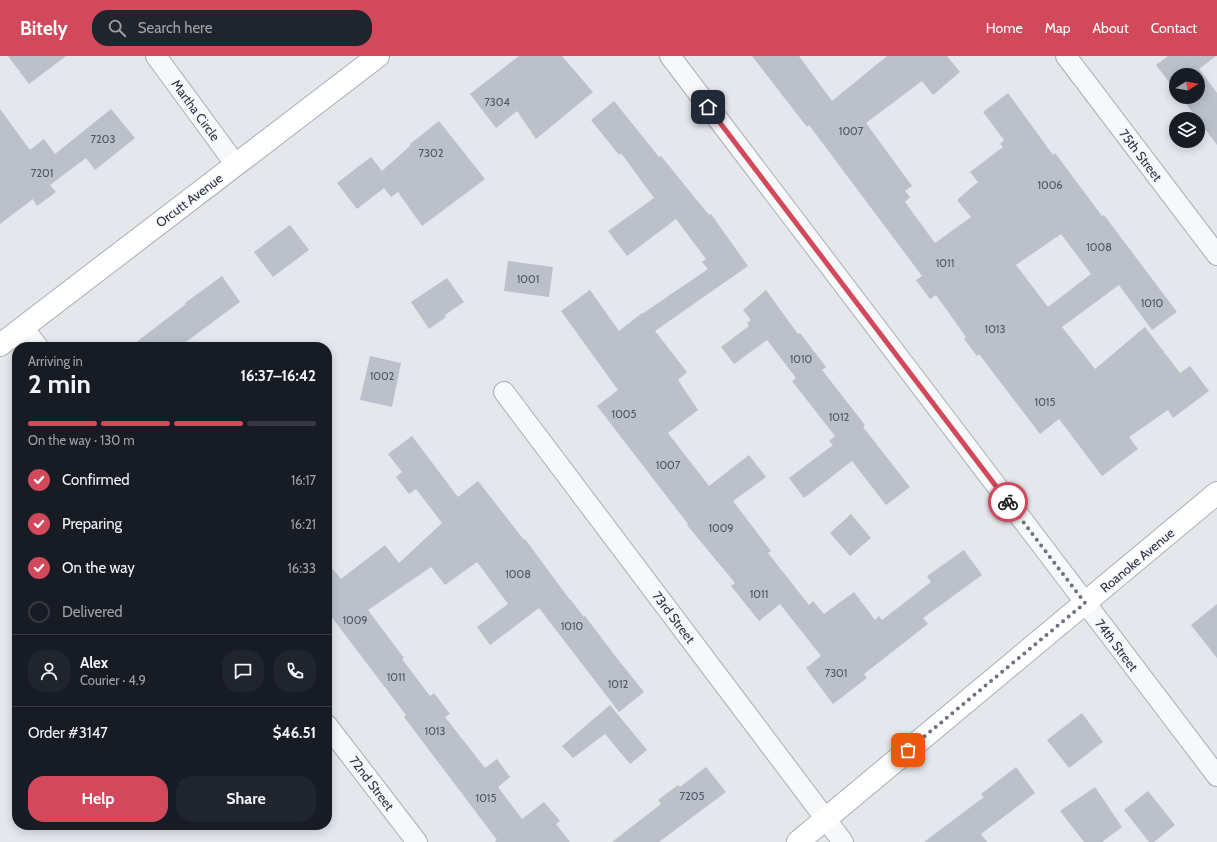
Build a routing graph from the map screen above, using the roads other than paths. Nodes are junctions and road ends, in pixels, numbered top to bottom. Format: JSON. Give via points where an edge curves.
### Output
{"nodes":[{"id":1,"x":156,"y":56,"type":"edge"},
{"id":2,"x":378,"y":56,"type":"edge"},
{"id":3,"x":670,"y":56,"type":"edge"},
{"id":4,"x":1066,"y":56,"type":"edge"},
{"id":5,"x":236,"y":164,"type":"junction"},
{"id":6,"x":1217,"y":254,"type":"edge"},
{"id":7,"x":23,"y":327,"type":"junction"},
{"id":8,"x":34,"y":342,"type":"edge"},
{"id":9,"x":0,"y":344,"type":"edge"},
{"id":10,"x":504,"y":392,"type":"dead end"},
{"id":11,"x":1217,"y":493,"type":"edge"},
{"id":12,"x":1085,"y":603,"type":"junction"},
{"id":13,"x":332,"y":732,"type":"edge"},
{"id":14,"x":1217,"y":776,"type":"edge"},
{"id":15,"x":826,"y":819,"type":"junction"},
{"id":16,"x":417,"y":842,"type":"edge"},
{"id":17,"x":798,"y":842,"type":"edge"},
{"id":18,"x":843,"y":842,"type":"edge"}],
"edges":[{"from":1,"to":5,"type":"street","name":"Martha Circle"},
{"from":2,"to":5,"type":"street","name":"Orcutt Avenue"},
{"from":3,"to":12,"type":"street","name":"74th Street"},
{"from":4,"to":6,"type":"street","name":"75th Street"},
{"from":5,"to":7,"type":"street","name":"Orcutt Avenue"},
{"from":7,"to":8,"type":"street"},
{"from":7,"to":9,"type":"street","name":"Orcutt Avenue"},
{"from":10,"to":15,"type":"street","name":"73rd Street"},
{"from":11,"to":12,"type":"street","name":"Roanoke Avenue"},
{"from":12,"to":14,"type":"street","name":"74th Street"},
{"from":12,"to":15,"type":"street","name":"Roanoke Avenue"},
{"from":13,"to":16,"type":"street","name":"72nd Street"},
{"from":15,"to":17,"type":"street","name":"Roanoke Avenue"},
{"from":15,"to":18,"type":"street","name":"73rd Street"}]}
